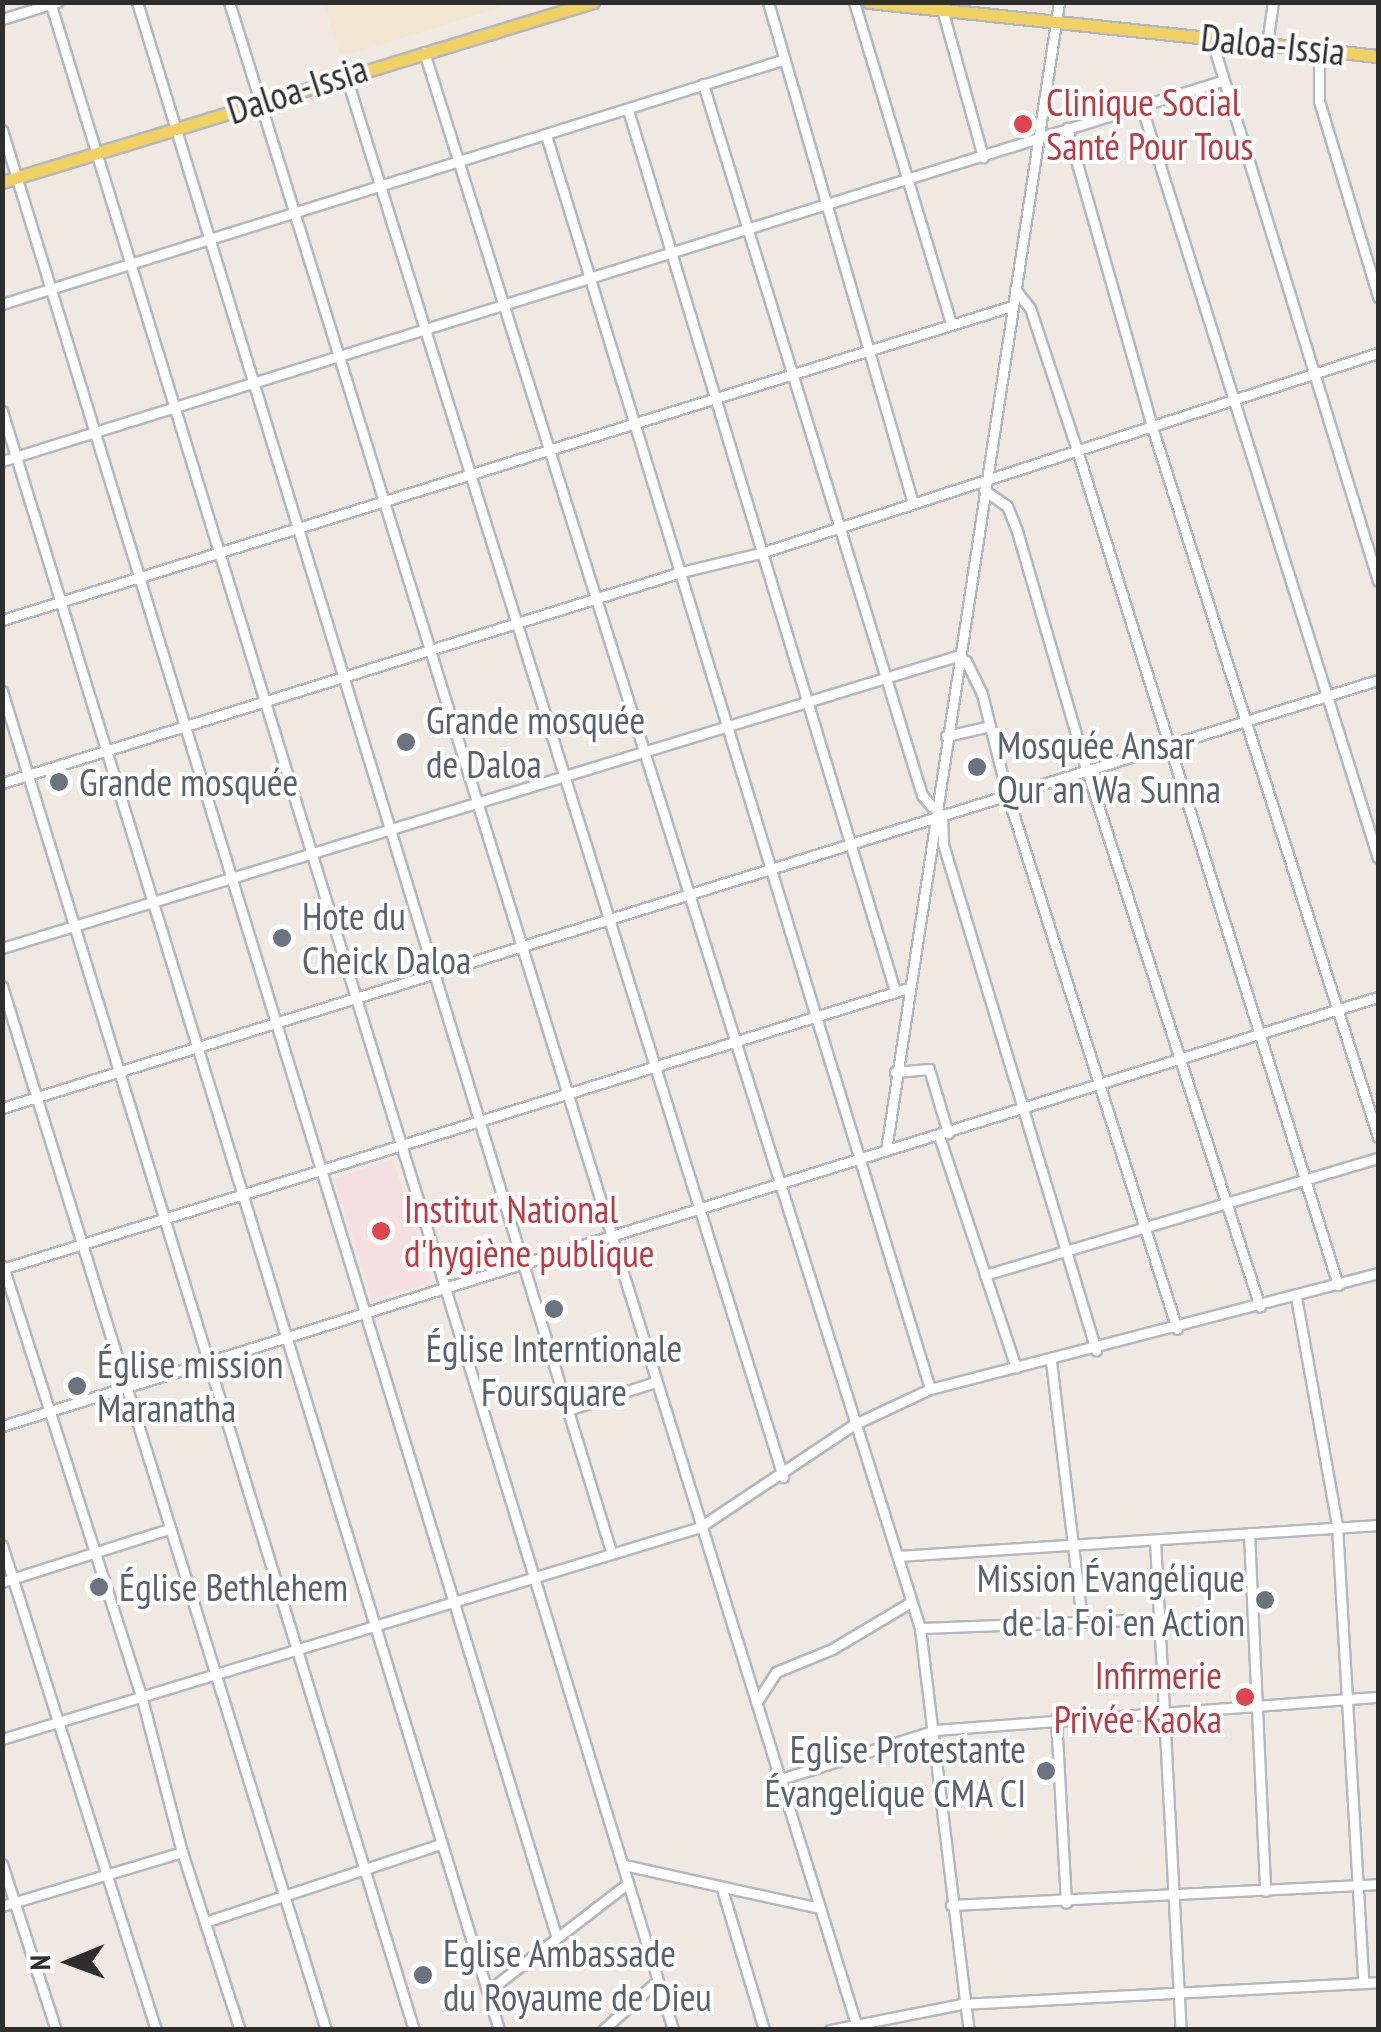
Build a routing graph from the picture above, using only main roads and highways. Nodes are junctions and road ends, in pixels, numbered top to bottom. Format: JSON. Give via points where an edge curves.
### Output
{"nodes":[{"id":1,"x":593,"y":2,"type":"edge"},
{"id":2,"x":868,"y":2,"type":"edge"},
{"id":3,"x":1378,"y":56,"type":"edge"},
{"id":4,"x":2,"y":182,"type":"edge"}],
"edges":[{"from":1,"to":4,"type":"main road","name":"Daloa-Issia"},
{"from":2,"to":3,"type":"main road","name":"Daloa-Issia"}]}
